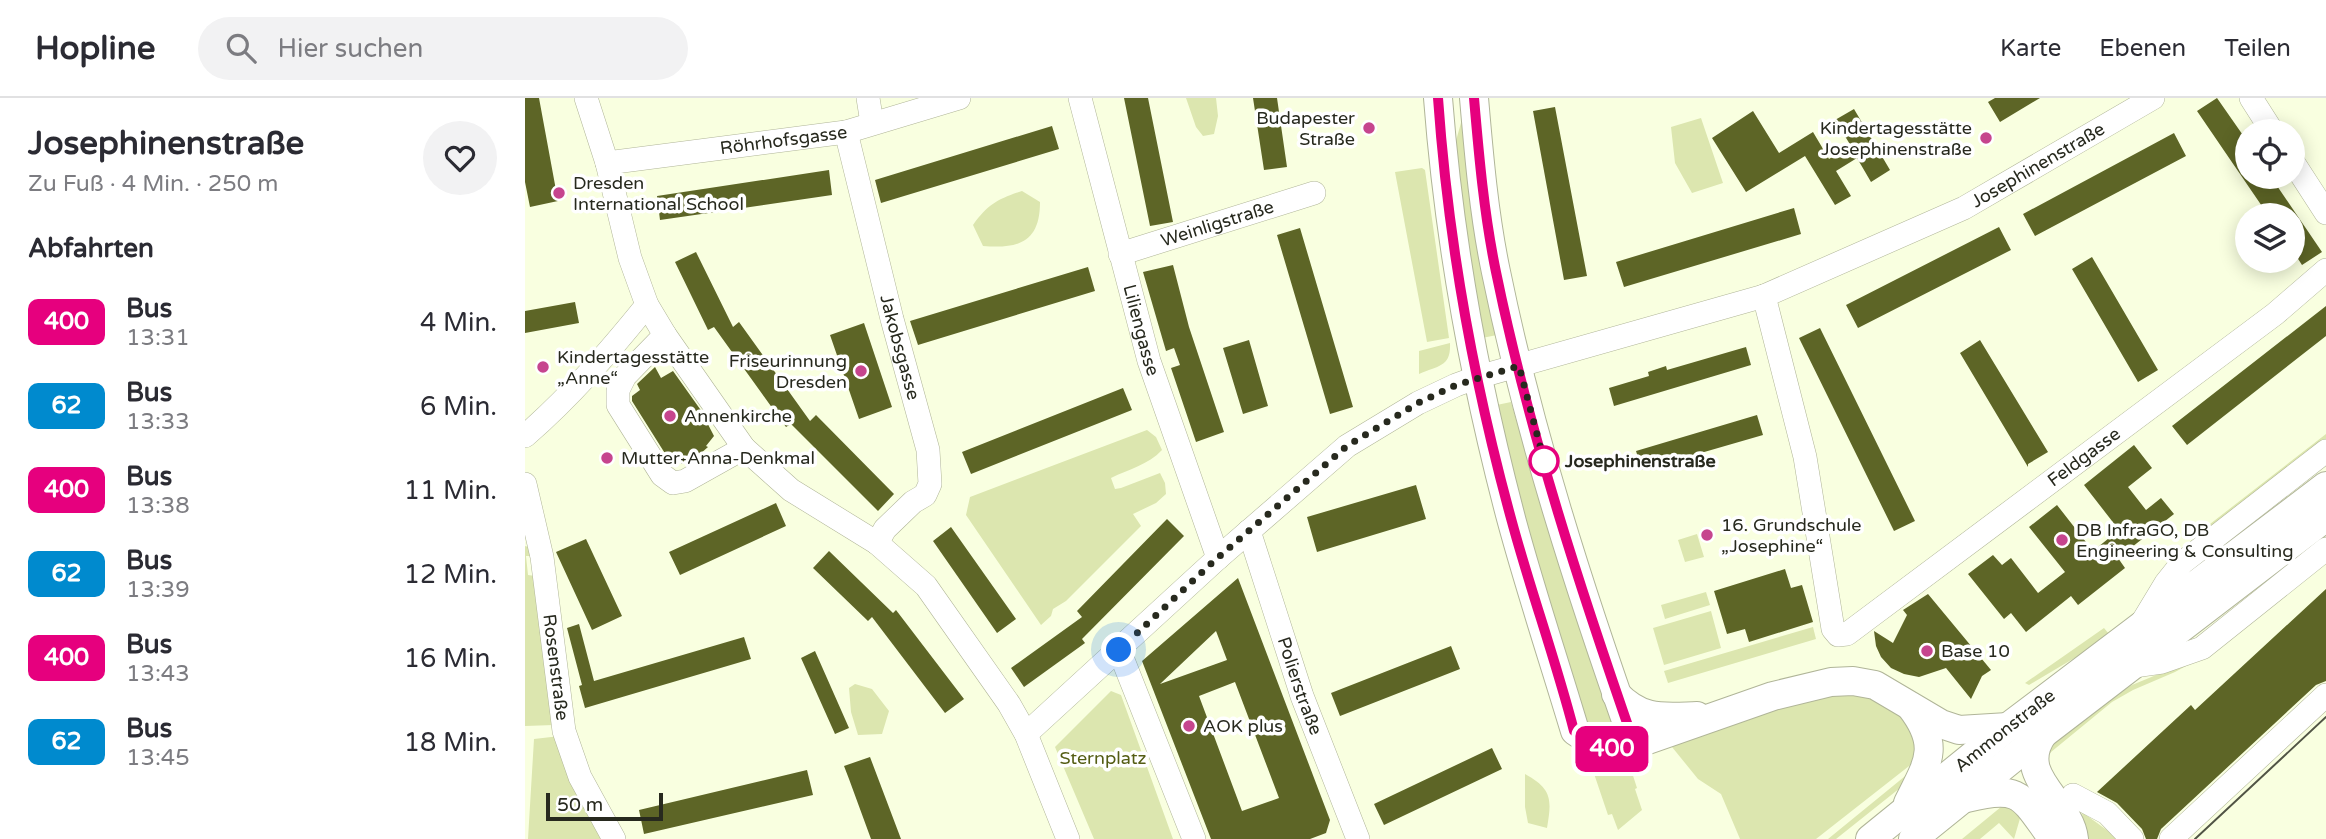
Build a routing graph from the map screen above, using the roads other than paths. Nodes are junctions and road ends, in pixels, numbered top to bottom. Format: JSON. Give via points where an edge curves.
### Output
{"nodes":[{"id":1,"x":586,"y":98,"type":"edge"},
{"id":2,"x":868,"y":98,"type":"edge"},
{"id":3,"x":959,"y":98,"type":"edge"},
{"id":4,"x":1080,"y":98,"type":"edge"},
{"id":5,"x":1438,"y":98,"type":"edge"},
{"id":6,"x":1473,"y":98,"type":"edge"},
{"id":7,"x":2153,"y":98,"type":"edge"},
{"id":8,"x":2251,"y":98,"type":"edge"},
{"id":9,"x":2264,"y":119,"type":"edge"},
{"id":10,"x":872,"y":124,"type":"junction"},
{"id":11,"x":846,"y":132,"type":"junction"},
{"id":12,"x":607,"y":163,"type":"junction"},
{"id":13,"x":2305,"y":181,"type":"edge"},
{"id":14,"x":1314,"y":193,"type":"dead end"},
{"id":15,"x":2326,"y":213,"type":"edge"},
{"id":16,"x":1120,"y":254,"type":"junction"},
{"id":17,"x":2326,"y":270,"type":"edge"},
{"id":18,"x":1764,"y":296,"type":"junction"},
{"id":19,"x":647,"y":305,"type":"junction"},
{"id":20,"x":665,"y":335,"type":"junction"},
{"id":21,"x":1519,"y":366,"type":"junction"},
{"id":22,"x":1478,"y":377,"type":"junction"},
{"id":23,"x":525,"y":436,"type":"edge"},
{"id":24,"x":744,"y":448,"type":"junction"},
{"id":25,"x":2326,"y":451,"type":"edge"},
{"id":26,"x":525,"y":484,"type":"edge"},
{"id":27,"x":2326,"y":486,"type":"edge"},
{"id":28,"x":2326,"y":517,"type":"edge"},
{"id":29,"x":1249,"y":531,"type":"junction"},
{"id":30,"x":877,"y":543,"type":"junction"},
{"id":31,"x":2326,"y":549,"type":"edge"},
{"id":32,"x":1218,"y":558,"type":"junction"},
{"id":33,"x":2142,"y":624,"type":"junction"},
{"id":34,"x":1119,"y":650,"type":"junction"},
{"id":35,"x":2134,"y":666,"type":"junction"},
{"id":36,"x":1616,"y":694,"type":"junction"},
{"id":37,"x":2326,"y":695,"type":"edge"},
{"id":38,"x":1909,"y":704,"type":"junction"},
{"id":39,"x":1714,"y":715,"type":"junction"},
{"id":40,"x":2008,"y":727,"type":"junction"},
{"id":41,"x":1026,"y":734,"type":"junction"},
{"id":42,"x":2043,"y":734,"type":"junction"},
{"id":43,"x":1635,"y":746,"type":"junction"},
{"id":44,"x":2073,"y":795,"type":"dead end"},
{"id":45,"x":1961,"y":800,"type":"junction"},
{"id":46,"x":1903,"y":812,"type":"junction"},
{"id":47,"x":614,"y":839,"type":"edge"},
{"id":48,"x":1068,"y":839,"type":"edge"},
{"id":49,"x":1193,"y":839,"type":"edge"},
{"id":50,"x":1357,"y":839,"type":"edge"},
{"id":51,"x":1870,"y":839,"type":"edge"},
{"id":52,"x":1913,"y":839,"type":"edge"},
{"id":53,"x":2053,"y":839,"type":"edge"},
{"id":54,"x":2074,"y":839,"type":"edge"},
{"id":55,"x":2132,"y":839,"type":"edge"},
{"id":56,"x":2171,"y":839,"type":"edge"}],
"edges":[{"from":1,"to":12,"type":"street"},
{"from":2,"to":10,"type":"street"},
{"from":3,"to":10,"type":"street","name":"Röhrhofsgasse"},
{"from":4,"to":16,"type":"street","name":"Liliengasse"},
{"from":5,"to":22,"type":"main road","via":[[1462,301]]},
{"from":6,"to":21,"type":"main road","via":[[1494,259]]},
{"from":7,"to":18,"type":"street","name":"Josephinenstraße","via":[[1964,208]]},
{"from":8,"to":9,"type":"street"},
{"from":10,"to":11,"type":"street","name":"Röhrhofsgasse"},
{"from":11,"to":12,"type":"street","name":"Röhrhofsgasse"},
{"from":11,"to":30,"type":"street","name":"Jakobsgasse","via":[[928,450],[930,484],[925,495],[885,529]]},
{"from":12,"to":19,"type":"street","via":[[630,258]]},
{"from":13,"to":15,"type":"street"},
{"from":14,"to":16,"type":"street","name":"Weinligstraße"},
{"from":16,"to":32,"type":"street","name":"Liliengasse","via":[[1149,361]]},
{"from":17,"to":18,"type":"street","name":"Feldgasse","via":[[2264,322],[1922,578],[1847,634],[1838,635],[1833,629],[1805,457]]},
{"from":18,"to":21,"type":"street","name":"Josephinenstraße"},
{"from":19,"to":20,"type":"street"},
{"from":19,"to":23,"type":"street","via":[[586,379]]},
{"from":20,"to":24,"type":"street"},
{"from":20,"to":24,"type":"street","via":[[625,376],[618,390],[618,405],[662,475],[673,483],[685,481]]},
{"from":21,"to":22,"type":"street","name":"Josephinenstraße"},
{"from":21,"to":36,"type":"main road"},
{"from":22,"to":29,"type":"street","name":"Josephinenstraße","via":[[1418,403],[1347,446]]},
{"from":22,"to":43,"type":"main road","via":[[1511,520],[1574,731],[1602,748]]},
{"from":24,"to":30,"type":"street","via":[[791,489]]},
{"from":25,"to":33,"type":"street","name":"Ammonstraße","via":[[2182,563]]},
{"from":26,"to":47,"type":"street","name":"Rosenstraße","via":[[542,557],[564,731],[580,777]]},
{"from":27,"to":33,"type":"main road","name":"Ammonstraße"},
{"from":28,"to":35,"type":"main road","name":"Ammonstraße"},
{"from":29,"to":32,"type":"street","name":"Josephinenstraße"},
{"from":29,"to":50,"type":"street","name":"Polierstraße","via":[[1302,696]]},
{"from":30,"to":41,"type":"street","via":[[926,586]]},
{"from":31,"to":35,"type":"street","name":"Ammonstraße","via":[[2202,648]]},
{"from":32,"to":34,"type":"street","name":"Josephinenstraße"},
{"from":33,"to":40,"type":"main road","name":"Ammonstraße"},
{"from":34,"to":41,"type":"street","name":"Josephinenstraße"},
{"from":34,"to":49,"type":"street"},
{"from":35,"to":42,"type":"main road","name":"Ammonstraße"},
{"from":36,"to":39,"type":"main road","via":[[1649,716]]},
{"from":36,"to":43,"type":"main road"},
{"from":37,"to":56,"type":"street"},
{"from":38,"to":39,"type":"main road","via":[[1875,685],[1831,682]]},
{"from":38,"to":40,"type":"main road","via":[[1959,730]]},
{"from":38,"to":46,"type":"main road","via":[[1928,735],[1929,754]]},
{"from":39,"to":43,"type":"main road"},
{"from":40,"to":46,"type":"main road","name":"Ammonstraße"},
{"from":41,"to":48,"type":"street"},
{"from":42,"to":45,"type":"main road","name":"Ammonstraße"},
{"from":42,"to":54,"type":"main road","via":[[2035,744],[2037,775],[2067,818]]},
{"from":44,"to":55,"type":"street","via":[[2107,813]]},
{"from":45,"to":52,"type":"main road","name":"Ammonstraße"},
{"from":45,"to":53,"type":"main road","via":[[2003,791],[2015,794]]},
{"from":46,"to":51,"type":"main road","name":"Ammonstraße"}]}
